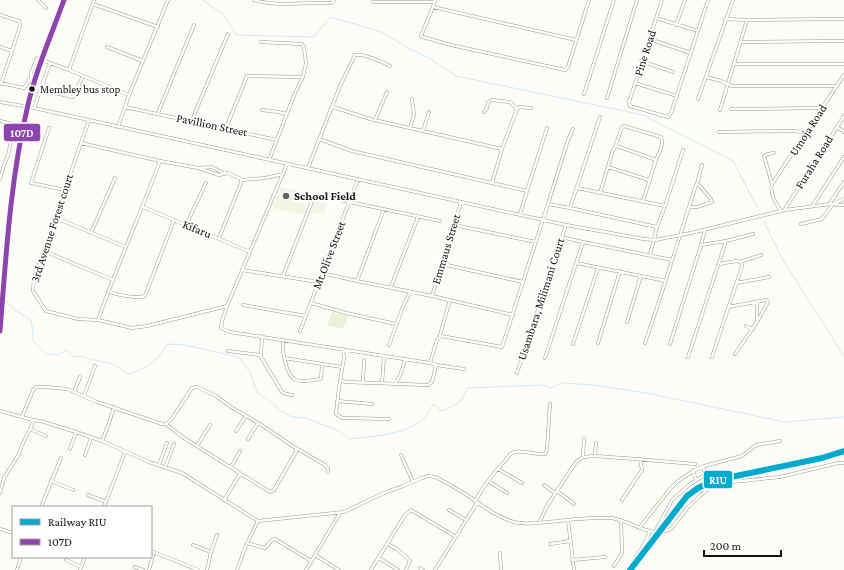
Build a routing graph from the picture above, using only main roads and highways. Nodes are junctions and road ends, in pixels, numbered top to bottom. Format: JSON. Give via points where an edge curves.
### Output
{"nodes":[{"id":1,"x":64,"y":0,"type":"edge"},
{"id":2,"x":0,"y":330,"type":"edge"}],
"edges":[{"from":1,"to":2,"type":"main road","via":[[36,77],[20,139]]}]}
